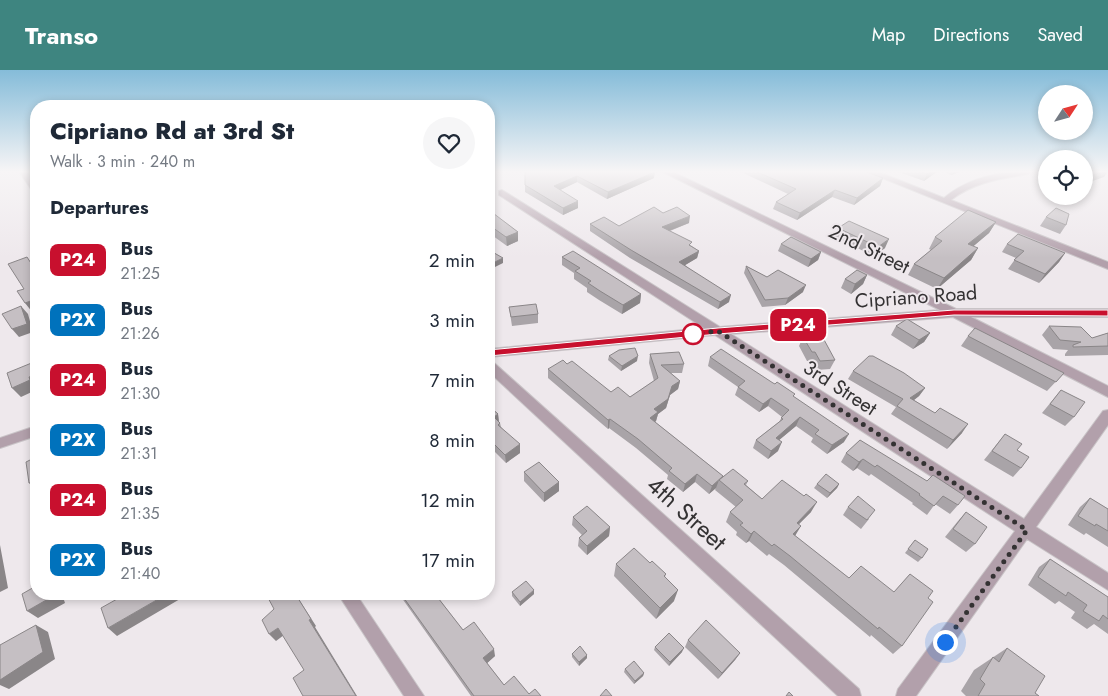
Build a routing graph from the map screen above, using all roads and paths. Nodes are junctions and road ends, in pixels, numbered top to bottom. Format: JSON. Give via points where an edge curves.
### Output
{"nodes":[{"id":1,"x":513,"y":200,"type":"edge"},
{"id":2,"x":724,"y":200,"type":"edge"},
{"id":3,"x":945,"y":201,"type":"edge"},
{"id":4,"x":1108,"y":266,"type":"edge"},
{"id":5,"x":954,"y":313,"type":"junction"},
{"id":6,"x":1108,"y":313,"type":"edge"},
{"id":7,"x":718,"y":331,"type":"junction"},
{"id":8,"x":495,"y":352,"type":"edge"},
{"id":9,"x":495,"y":370,"type":"edge"},
{"id":10,"x":1108,"y":392,"type":"edge"},
{"id":11,"x":1108,"y":415,"type":"edge"},
{"id":12,"x":30,"y":433,"type":"edge"},
{"id":13,"x":0,"y":443,"type":"edge"},
{"id":14,"x":1027,"y":530,"type":"junction"},
{"id":15,"x":1108,"y":582,"type":"edge"},
{"id":16,"x":350,"y":600,"type":"edge"},
{"id":17,"x":415,"y":696,"type":"edge"},
{"id":18,"x":852,"y":696,"type":"edge"},
{"id":19,"x":905,"y":696,"type":"edge"}],
"edges":[{"from":1,"to":7,"type":"street","name":"3rd Street"},
{"from":2,"to":5,"type":"street","name":"2nd Street"},
{"from":3,"to":4,"type":"street"},
{"from":5,"to":6,"type":"street","name":"Cipriano Road"},
{"from":5,"to":7,"type":"street","name":"Cipriano Road"},
{"from":5,"to":10,"type":"street","name":"2nd Street"},
{"from":7,"to":8,"type":"street","name":"Cipriano Road"},
{"from":7,"to":14,"type":"street","name":"3rd Street"},
{"from":9,"to":18,"type":"street","name":"4th Street"},
{"from":11,"to":14,"type":"street"},
{"from":12,"to":13,"type":"street"},
{"from":14,"to":15,"type":"street","name":"3rd Street"},
{"from":14,"to":19,"type":"street"},
{"from":16,"to":17,"type":"street"}]}
